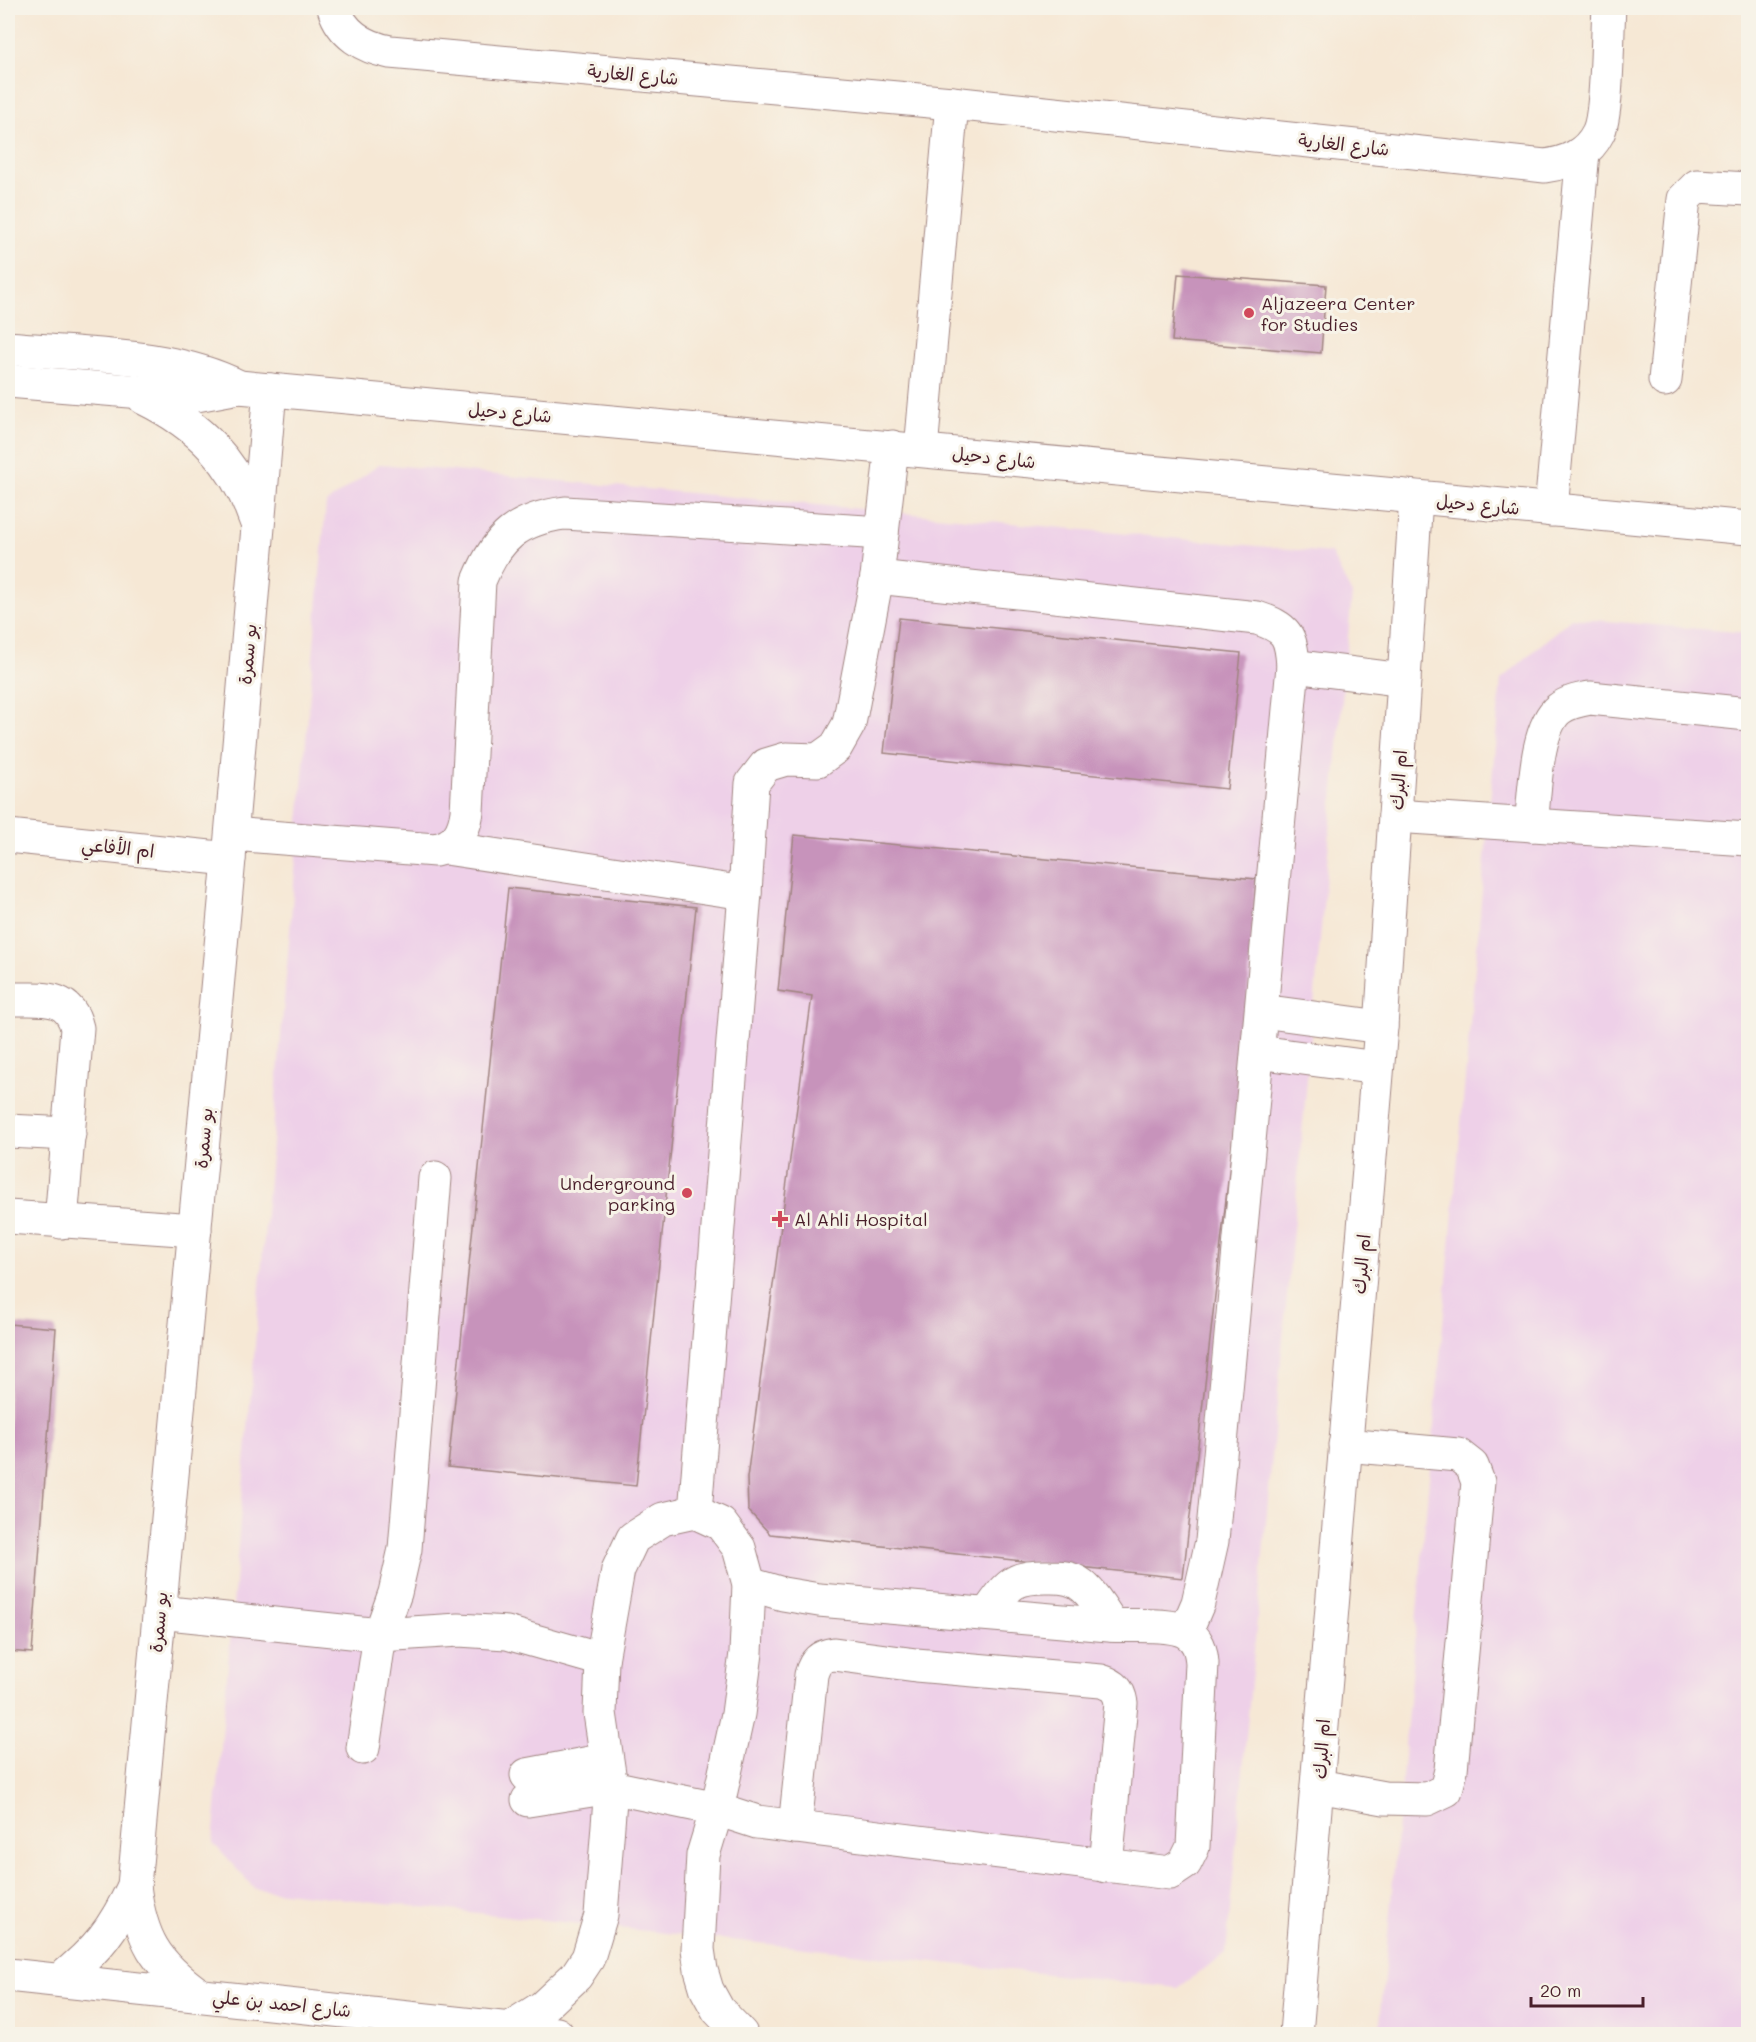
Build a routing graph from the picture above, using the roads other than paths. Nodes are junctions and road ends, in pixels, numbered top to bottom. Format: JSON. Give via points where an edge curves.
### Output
{"nodes":[{"id":1,"x":334,"y":8,"type":"edge"},
{"id":2,"x":1609,"y":8,"type":"edge"},
{"id":3,"x":952,"y":103,"type":"junction"},
{"id":4,"x":1583,"y":152,"type":"junction"},
{"id":5,"x":1749,"y":189,"type":"edge"},
{"id":6,"x":8,"y":348,"type":"edge"},
{"id":7,"x":1665,"y":380,"type":"dead end"},
{"id":8,"x":8,"y":381,"type":"edge"},
{"id":9,"x":254,"y":389,"type":"junction"},
{"id":10,"x":131,"y":392,"type":"junction"},
{"id":11,"x":907,"y":448,"type":"junction"},
{"id":12,"x":1416,"y":498,"type":"junction"},
{"id":13,"x":1551,"y":510,"type":"junction"},
{"id":14,"x":258,"y":526,"type":"junction"},
{"id":15,"x":1749,"y":528,"type":"edge"},
{"id":16,"x":882,"y":533,"type":"junction"},
{"id":17,"x":877,"y":577,"type":"junction"},
{"id":18,"x":1293,"y":666,"type":"junction"},
{"id":19,"x":1404,"y":680,"type":"junction"},
{"id":20,"x":1749,"y":714,"type":"edge"},
{"id":21,"x":1395,"y":816,"type":"junction"},
{"id":22,"x":1531,"y":825,"type":"junction"},
{"id":23,"x":8,"y":836,"type":"edge"},
{"id":24,"x":1749,"y":839,"type":"edge"},
{"id":25,"x":230,"y":846,"type":"junction"},
{"id":26,"x":446,"y":848,"type":"junction"},
{"id":27,"x":745,"y":893,"type":"junction"},
{"id":28,"x":8,"y":999,"type":"edge"},
{"id":29,"x":1262,"y":1011,"type":"junction"},
{"id":30,"x":1381,"y":1027,"type":"junction"},
{"id":31,"x":1258,"y":1052,"type":"junction"},
{"id":32,"x":1377,"y":1068,"type":"junction"},
{"id":33,"x":8,"y":1131,"type":"edge"},
{"id":34,"x":69,"y":1134,"type":"junction"},
{"id":35,"x":435,"y":1178,"type":"dead end"},
{"id":36,"x":8,"y":1217,"type":"edge"},
{"id":37,"x":61,"y":1222,"type":"junction"},
{"id":38,"x":195,"y":1230,"type":"junction"},
{"id":39,"x":1345,"y":1445,"type":"junction"},
{"id":40,"x":695,"y":1512,"type":"junction"},
{"id":41,"x":749,"y":1584,"type":"junction"},
{"id":42,"x":159,"y":1612,"type":"junction"},
{"id":43,"x":988,"y":1613,"type":"junction"},
{"id":44,"x":1112,"y":1625,"type":"junction"},
{"id":45,"x":1186,"y":1631,"type":"junction"},
{"id":46,"x":380,"y":1635,"type":"junction"},
{"id":47,"x":603,"y":1660,"type":"junction"},
{"id":48,"x":363,"y":1748,"type":"dead end"},
{"id":49,"x":609,"y":1773,"type":"junction"},
{"id":50,"x":1318,"y":1786,"type":"junction"},
{"id":51,"x":528,"y":1788,"type":"dead end"},
{"id":52,"x":717,"y":1809,"type":"junction"},
{"id":53,"x":795,"y":1827,"type":"junction"},
{"id":54,"x":1107,"y":1866,"type":"junction"},
{"id":55,"x":134,"y":1886,"type":"junction"},
{"id":56,"x":8,"y":1975,"type":"edge"},
{"id":57,"x":60,"y":1980,"type":"junction"},
{"id":58,"x":198,"y":1994,"type":"junction"},
{"id":59,"x":510,"y":2028,"type":"junction"},
{"id":60,"x":1295,"y":2033,"type":"edge"},
{"id":61,"x":556,"y":2034,"type":"edge"},
{"id":62,"x":741,"y":2034,"type":"edge"}],
"edges":[{"from":1,"to":3,"type":"street","name":"شارع الغارية","via":[[343,27],[356,40],[372,49],[390,52]]},
{"from":2,"to":4,"type":"street","via":[[1604,107],[1599,132]]},
{"from":3,"to":4,"type":"street","name":"شارع الغارية","via":[[1545,166],[1565,163]]},
{"from":3,"to":11,"type":"street"},
{"from":4,"to":13,"type":"street"},
{"from":5,"to":7,"type":"street","via":[[1697,186],[1684,199]]},
{"from":6,"to":9,"type":"street","name":"شارع دحيل","via":[[166,363]]},
{"from":8,"to":10,"type":"street","name":"شارع دحيل"},
{"from":9,"to":10,"type":"street","name":"شارع دحيل","via":[[191,396]]},
{"from":9,"to":11,"type":"street","name":"شارع دحيل"},
{"from":9,"to":14,"type":"street","name":"بو سمرة"},
{"from":10,"to":14,"type":"street","via":[[171,411],[210,441],[239,480]]},
{"from":11,"to":12,"type":"street","name":"شارع دحيل"},
{"from":11,"to":16,"type":"street"},
{"from":12,"to":13,"type":"street","name":"شارع دحيل"},
{"from":12,"to":19,"type":"street","name":"ام البرك"},
{"from":13,"to":15,"type":"street","name":"شارع دحيل"},
{"from":14,"to":25,"type":"street","name":"بو سمرة"},
{"from":16,"to":17,"type":"street"},
{"from":16,"to":26,"type":"street","via":[[565,513],[542,516],[520,526],[501,540],[479,581],[467,812],[462,834]]},
{"from":17,"to":18,"type":"street","via":[[1257,618],[1278,625],[1292,641]]},
{"from":17,"to":27,"type":"street","via":[[849,724],[836,747],[818,760],[786,759],[766,765],[752,783]]},
{"from":18,"to":19,"type":"street"},
{"from":18,"to":29,"type":"street"},
{"from":19,"to":21,"type":"street","name":"ام البرك"},
{"from":20,"to":22,"type":"street","via":[[1590,698],[1573,702],[1558,710],[1545,731]]},
{"from":21,"to":22,"type":"street"},
{"from":21,"to":30,"type":"street","name":"ام البرك"},
{"from":22,"to":24,"type":"street"},
{"from":23,"to":25,"type":"street","name":"ام الأفاعي"},
{"from":25,"to":26,"type":"street","name":"ام الأفاعي"},
{"from":25,"to":38,"type":"street","name":"بو سمرة"},
{"from":26,"to":27,"type":"street","name":"ام الأفاعي"},
{"from":27,"to":40,"type":"street"},
{"from":28,"to":34,"type":"street","via":[[52,1000],[74,1014],[77,1028]]},
{"from":29,"to":30,"type":"street"},
{"from":29,"to":31,"type":"street"},
{"from":30,"to":32,"type":"street","name":"ام البرك"},
{"from":31,"to":32,"type":"street"},
{"from":31,"to":45,"type":"street","via":[[1212,1541],[1198,1603]]},
{"from":32,"to":39,"type":"street","name":"ام البرك"},
{"from":33,"to":34,"type":"street"},
{"from":34,"to":37,"type":"street"},
{"from":35,"to":46,"type":"street","via":[[405,1549]]},
{"from":36,"to":37,"type":"street"},
{"from":37,"to":38,"type":"street"},
{"from":38,"to":42,"type":"street","name":"بو سمرة"},
{"from":39,"to":50,"type":"street","name":"ام البرك"},
{"from":39,"to":50,"type":"street","via":[[1458,1455],[1472,1466],[1478,1482],[1446,1790],[1427,1799],[1384,1798]]},
{"from":40,"to":41,"type":"street","via":[[721,1524],[739,1548]]},
{"from":40,"to":47,"type":"street","via":[[663,1519],[633,1538],[618,1570]]},
{"from":41,"to":43,"type":"street","via":[[819,1600]]},
{"from":41,"to":52,"type":"street","via":[[738,1714]]},
{"from":42,"to":46,"type":"street"},
{"from":42,"to":55,"type":"street","name":"بو سمرة"},
{"from":43,"to":44,"type":"street"},
{"from":43,"to":44,"type":"street","via":[[1002,1594],[1026,1576],[1065,1577],[1086,1589]]},
{"from":44,"to":45,"type":"street"},
{"from":45,"to":54,"type":"street","via":[[1201,1650],[1202,1663],[1193,1847],[1185,1863],[1170,1873]]},
{"from":46,"to":47,"type":"street","via":[[459,1630],[507,1633]]},
{"from":46,"to":48,"type":"street"},
{"from":47,"to":49,"type":"street","via":[[600,1713]]},
{"from":49,"to":51,"type":"street"},
{"from":49,"to":52,"type":"street"},
{"from":49,"to":59,"type":"street","via":[[601,1915],[588,1958],[560,1993]]},
{"from":50,"to":60,"type":"street","name":"ام البرك"},
{"from":52,"to":53,"type":"street","via":[[757,1822]]},
{"from":52,"to":62,"type":"street","via":[[703,1855],[698,1949],[701,1970],[718,2010]]},
{"from":53,"to":54,"type":"street"},
{"from":53,"to":54,"type":"street","via":[[811,1675],[822,1656],[834,1654],[1101,1681],[1112,1684],[1121,1703]]},
{"from":55,"to":57,"type":"street","name":"بو سمرة","via":[[116,1923],[92,1954]]},
{"from":55,"to":58,"type":"street","name":"بو سمرة","via":[[138,1919],[151,1949],[172,1975]]},
{"from":56,"to":57,"type":"street","name":"شارع احمد بن علي"},
{"from":57,"to":58,"type":"street","name":"شارع احمد بن علي"},
{"from":58,"to":59,"type":"street","name":"شارع احمد بن علي"},
{"from":59,"to":61,"type":"street","name":"شارع احمد بن علي"}]}
